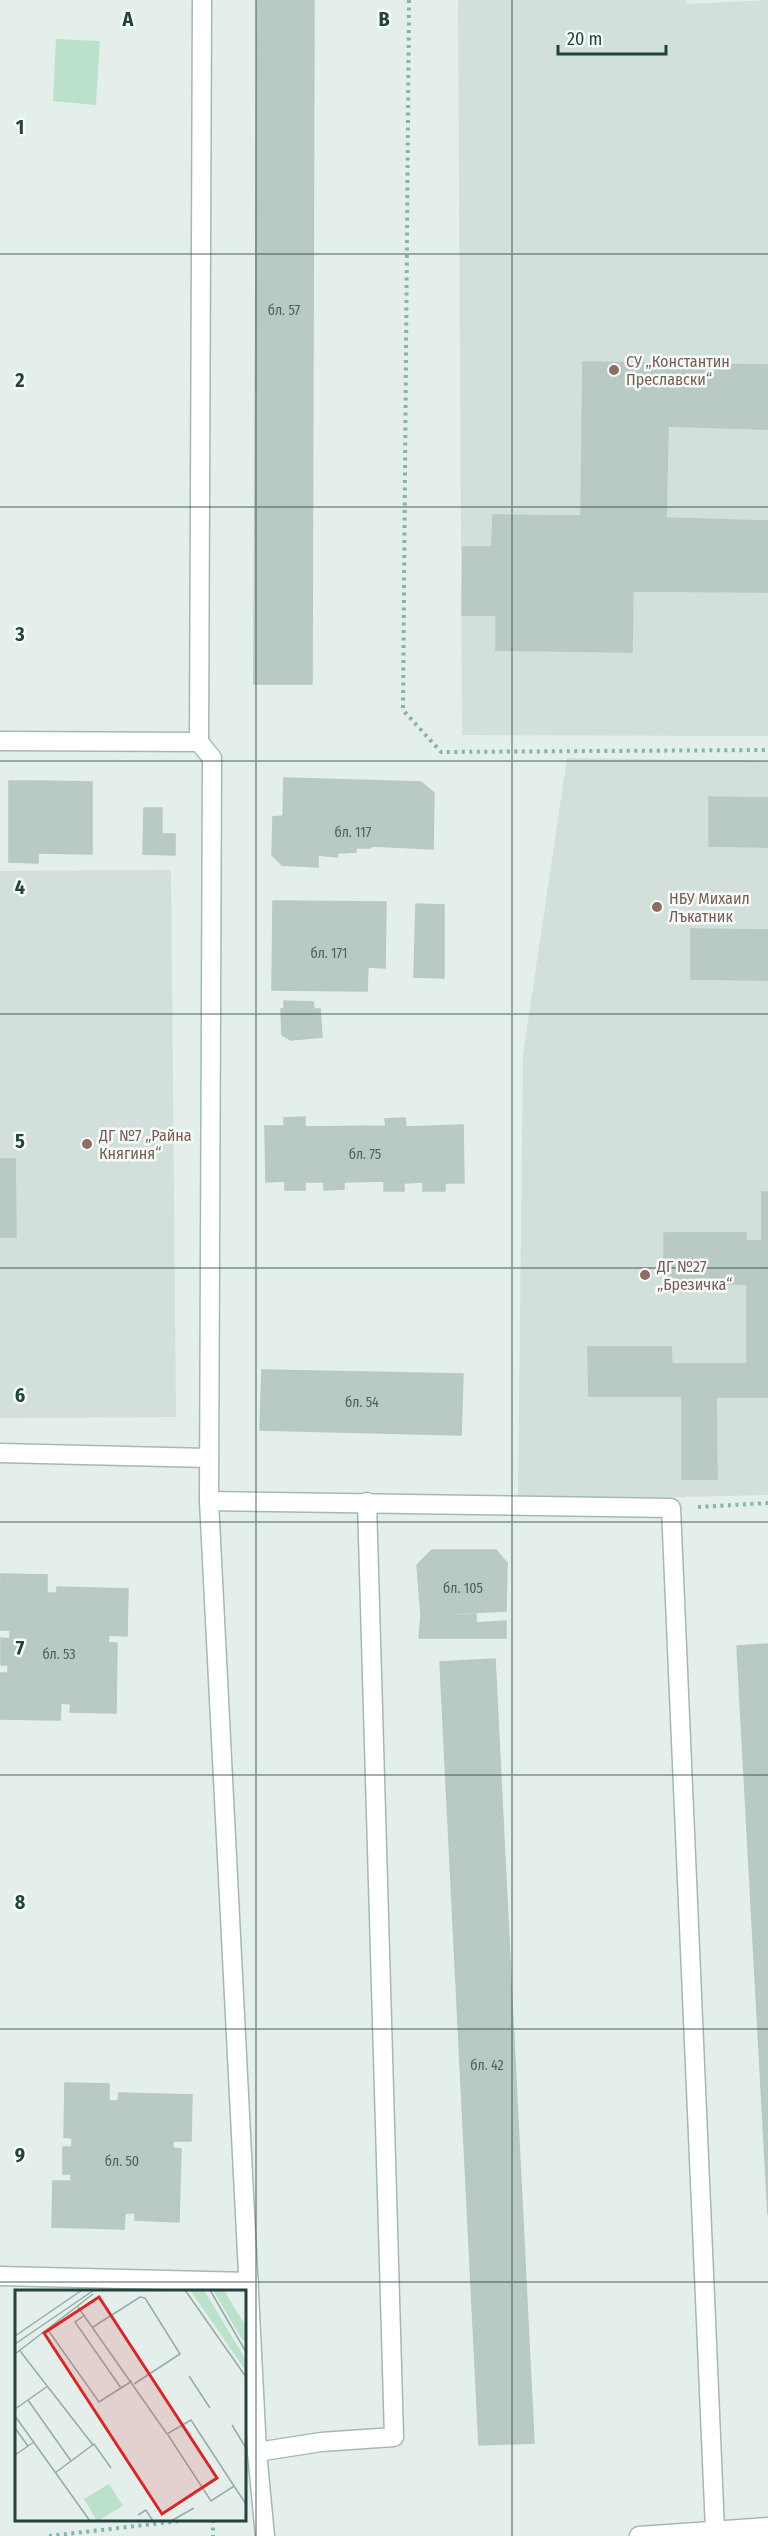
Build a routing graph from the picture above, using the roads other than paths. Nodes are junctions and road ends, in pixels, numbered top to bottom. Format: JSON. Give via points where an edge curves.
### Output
{"nodes":[{"id":1,"x":202,"y":0,"type":"edge"},
{"id":2,"x":0,"y":741,"type":"edge"},
{"id":3,"x":199,"y":742,"type":"junction"},
{"id":4,"x":0,"y":1453,"type":"edge"},
{"id":5,"x":209,"y":1458,"type":"junction"},
{"id":6,"x":208,"y":1501,"type":"junction"},
{"id":7,"x":368,"y":1502,"type":"junction"},
{"id":8,"x":0,"y":2276,"type":"edge"},
{"id":9,"x":249,"y":2282,"type":"junction"},
{"id":10,"x":257,"y":2452,"type":"junction"},
{"id":11,"x":768,"y":2527,"type":"edge"},
{"id":12,"x":715,"y":2530,"type":"junction"},
{"id":13,"x":265,"y":2536,"type":"edge"},
{"id":14,"x":639,"y":2536,"type":"edge"}],
"edges":[{"from":1,"to":3,"type":"street"},
{"from":2,"to":3,"type":"street"},
{"from":3,"to":5,"type":"street","via":[[212,758]]},
{"from":4,"to":5,"type":"street"},
{"from":5,"to":6,"type":"street"},
{"from":6,"to":7,"type":"street"},
{"from":6,"to":9,"type":"street"},
{"from":7,"to":10,"type":"street","via":[[394,2437]]},
{"from":7,"to":12,"type":"street","via":[[671,1508]]},
{"from":8,"to":9,"type":"street"},
{"from":9,"to":10,"type":"street"},
{"from":10,"to":13,"type":"street"},
{"from":11,"to":12,"type":"street"},
{"from":12,"to":14,"type":"street"}]}
